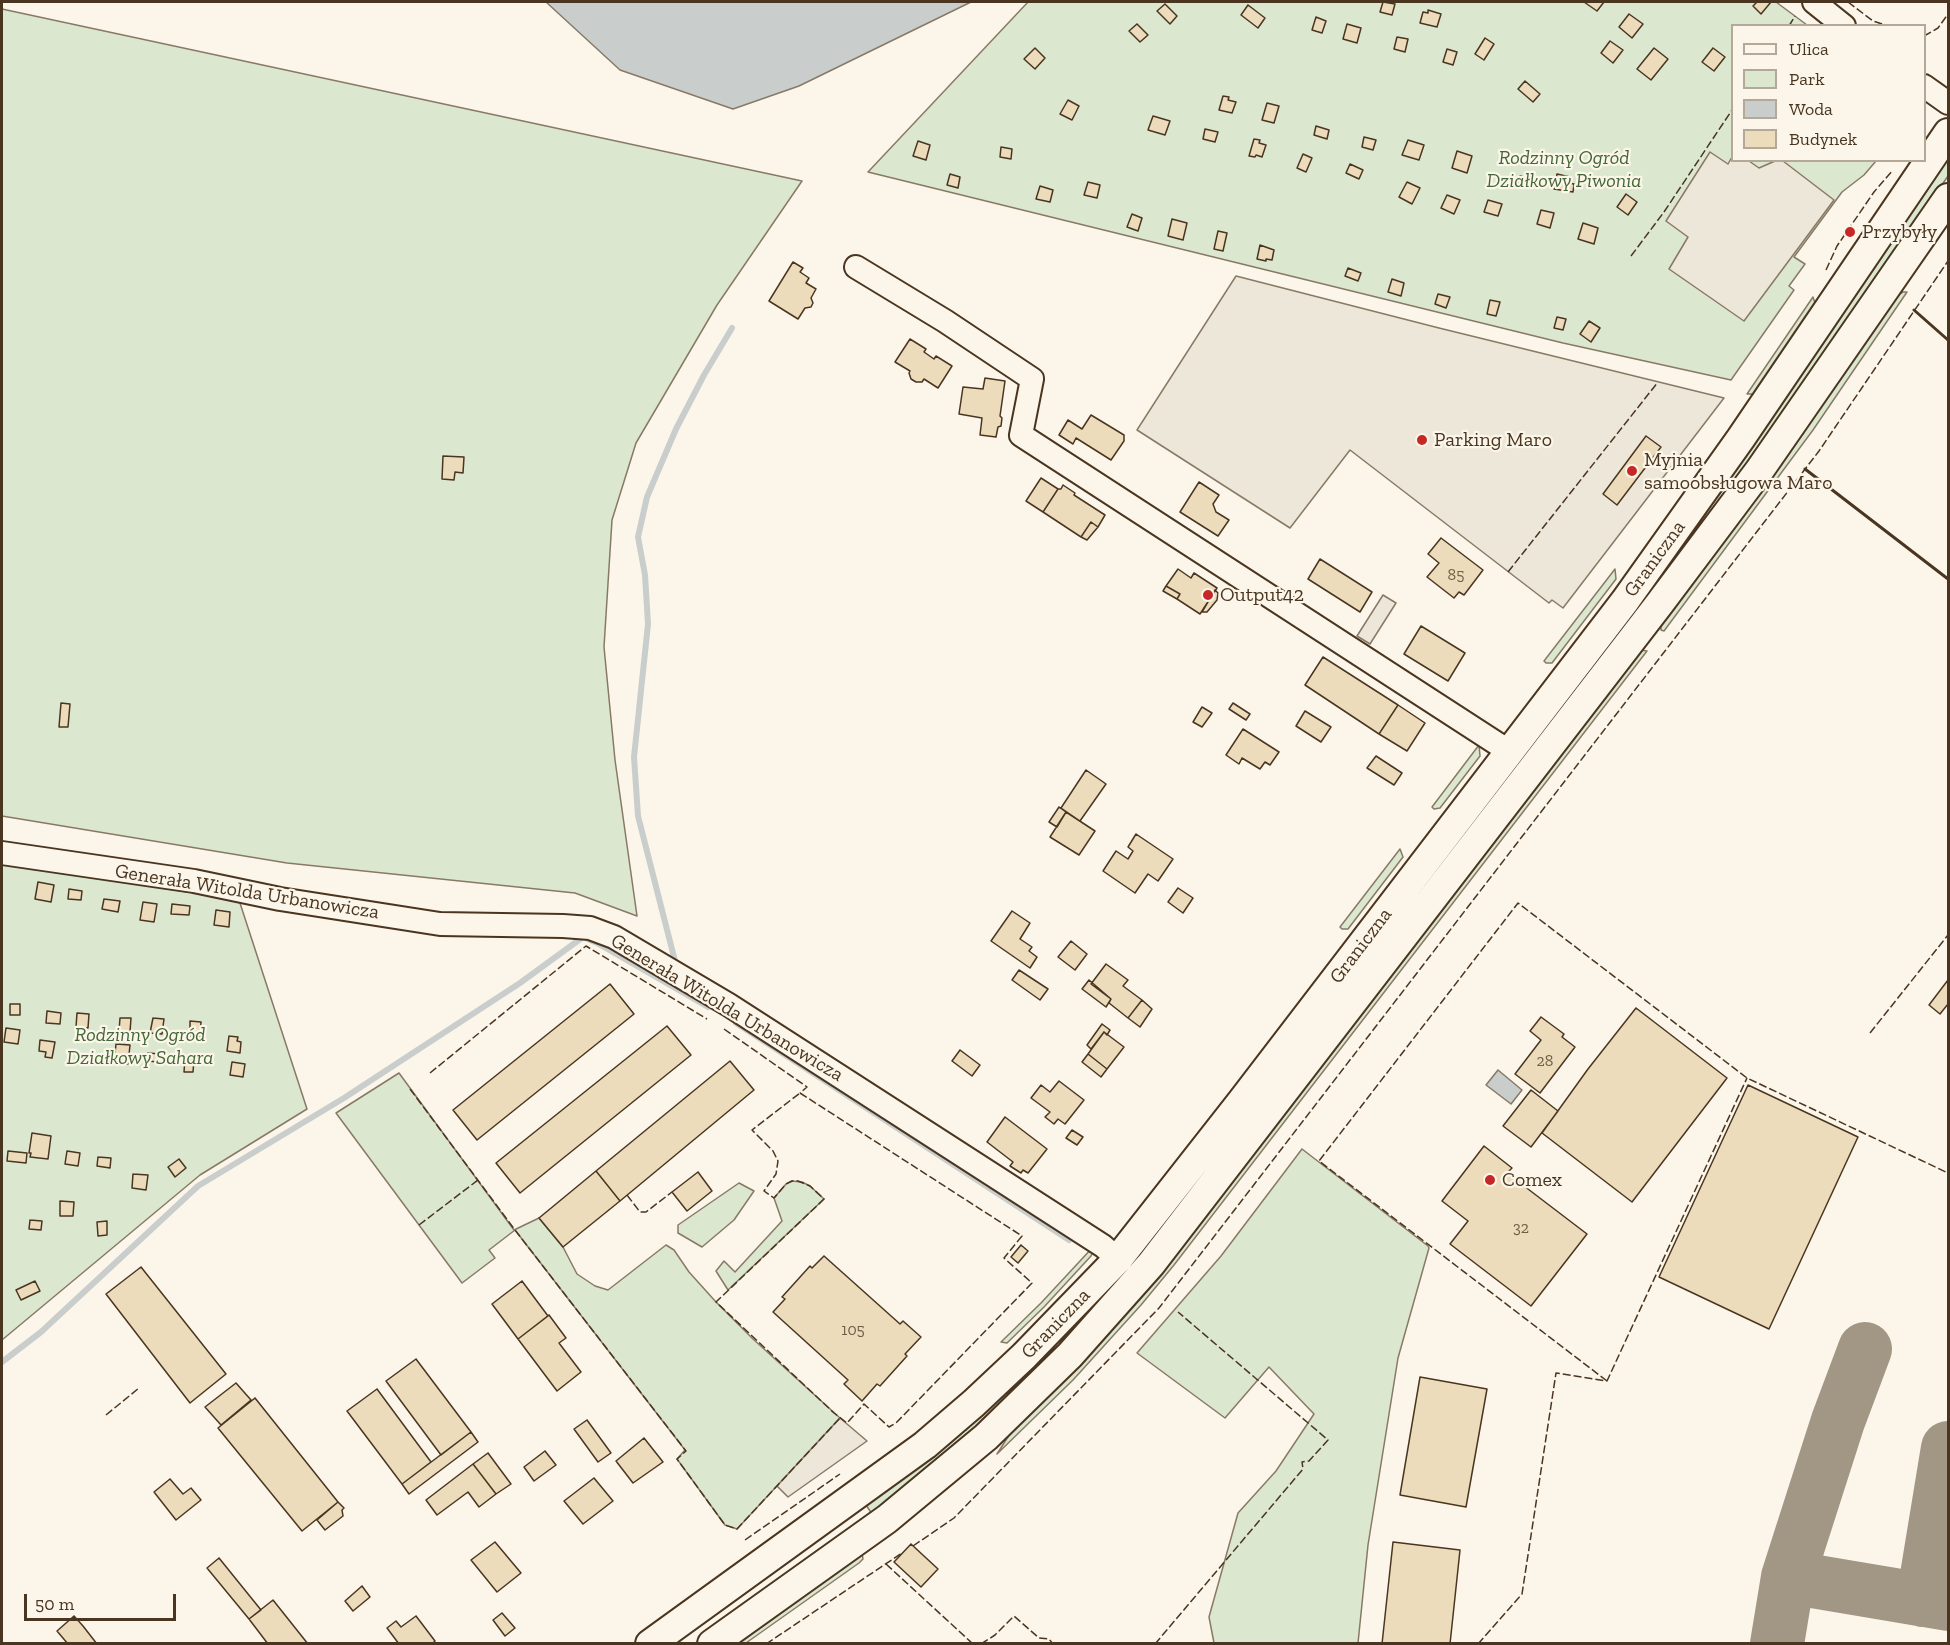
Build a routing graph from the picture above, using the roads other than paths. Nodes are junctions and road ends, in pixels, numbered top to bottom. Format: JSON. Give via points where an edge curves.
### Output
{"nodes":[{"id":1,"x":1814,"y":2,"type":"edge"},
{"id":2,"x":1842,"y":24,"type":"edge"},
{"id":3,"x":1926,"y":88,"type":"edge"},
{"id":4,"x":1948,"y":104,"type":"edge"},
{"id":5,"x":1948,"y":133,"type":"edge"},
{"id":6,"x":1948,"y":198,"type":"edge"},
{"id":7,"x":856,"y":267,"type":"dead end"},
{"id":8,"x":1510,"y":752,"type":"junction"},
{"id":9,"x":2,"y":853,"type":"edge"},
{"id":10,"x":1118,"y":1259,"type":"junction"},
{"id":11,"x":650,"y":1644,"type":"edge"},
{"id":12,"x":712,"y":1644,"type":"edge"}],
"edges":[{"from":1,"to":2,"type":"street"},
{"from":3,"to":4,"type":"street"},
{"from":5,"to":8,"type":"main road","name":"Graniczna","via":[[1676,531]]},
{"from":6,"to":12,"type":"main road","name":"Graniczna","via":[[1752,480],[1151,1264],[1070,1355],[986,1437],[887,1519]]},
{"from":7,"to":8,"type":"street","via":[[1032,379],[1021,435]]},
{"from":8,"to":10,"type":"main road","name":"Graniczna"},
{"from":9,"to":10,"type":"street","name":"Generała Witolda Urbanowicza","via":[[194,881],[440,924],[590,928],[614,937],[729,1005]]},
{"from":10,"to":11,"type":"main road","name":"Graniczna","via":[[1024,1356],[925,1445]]}]}
